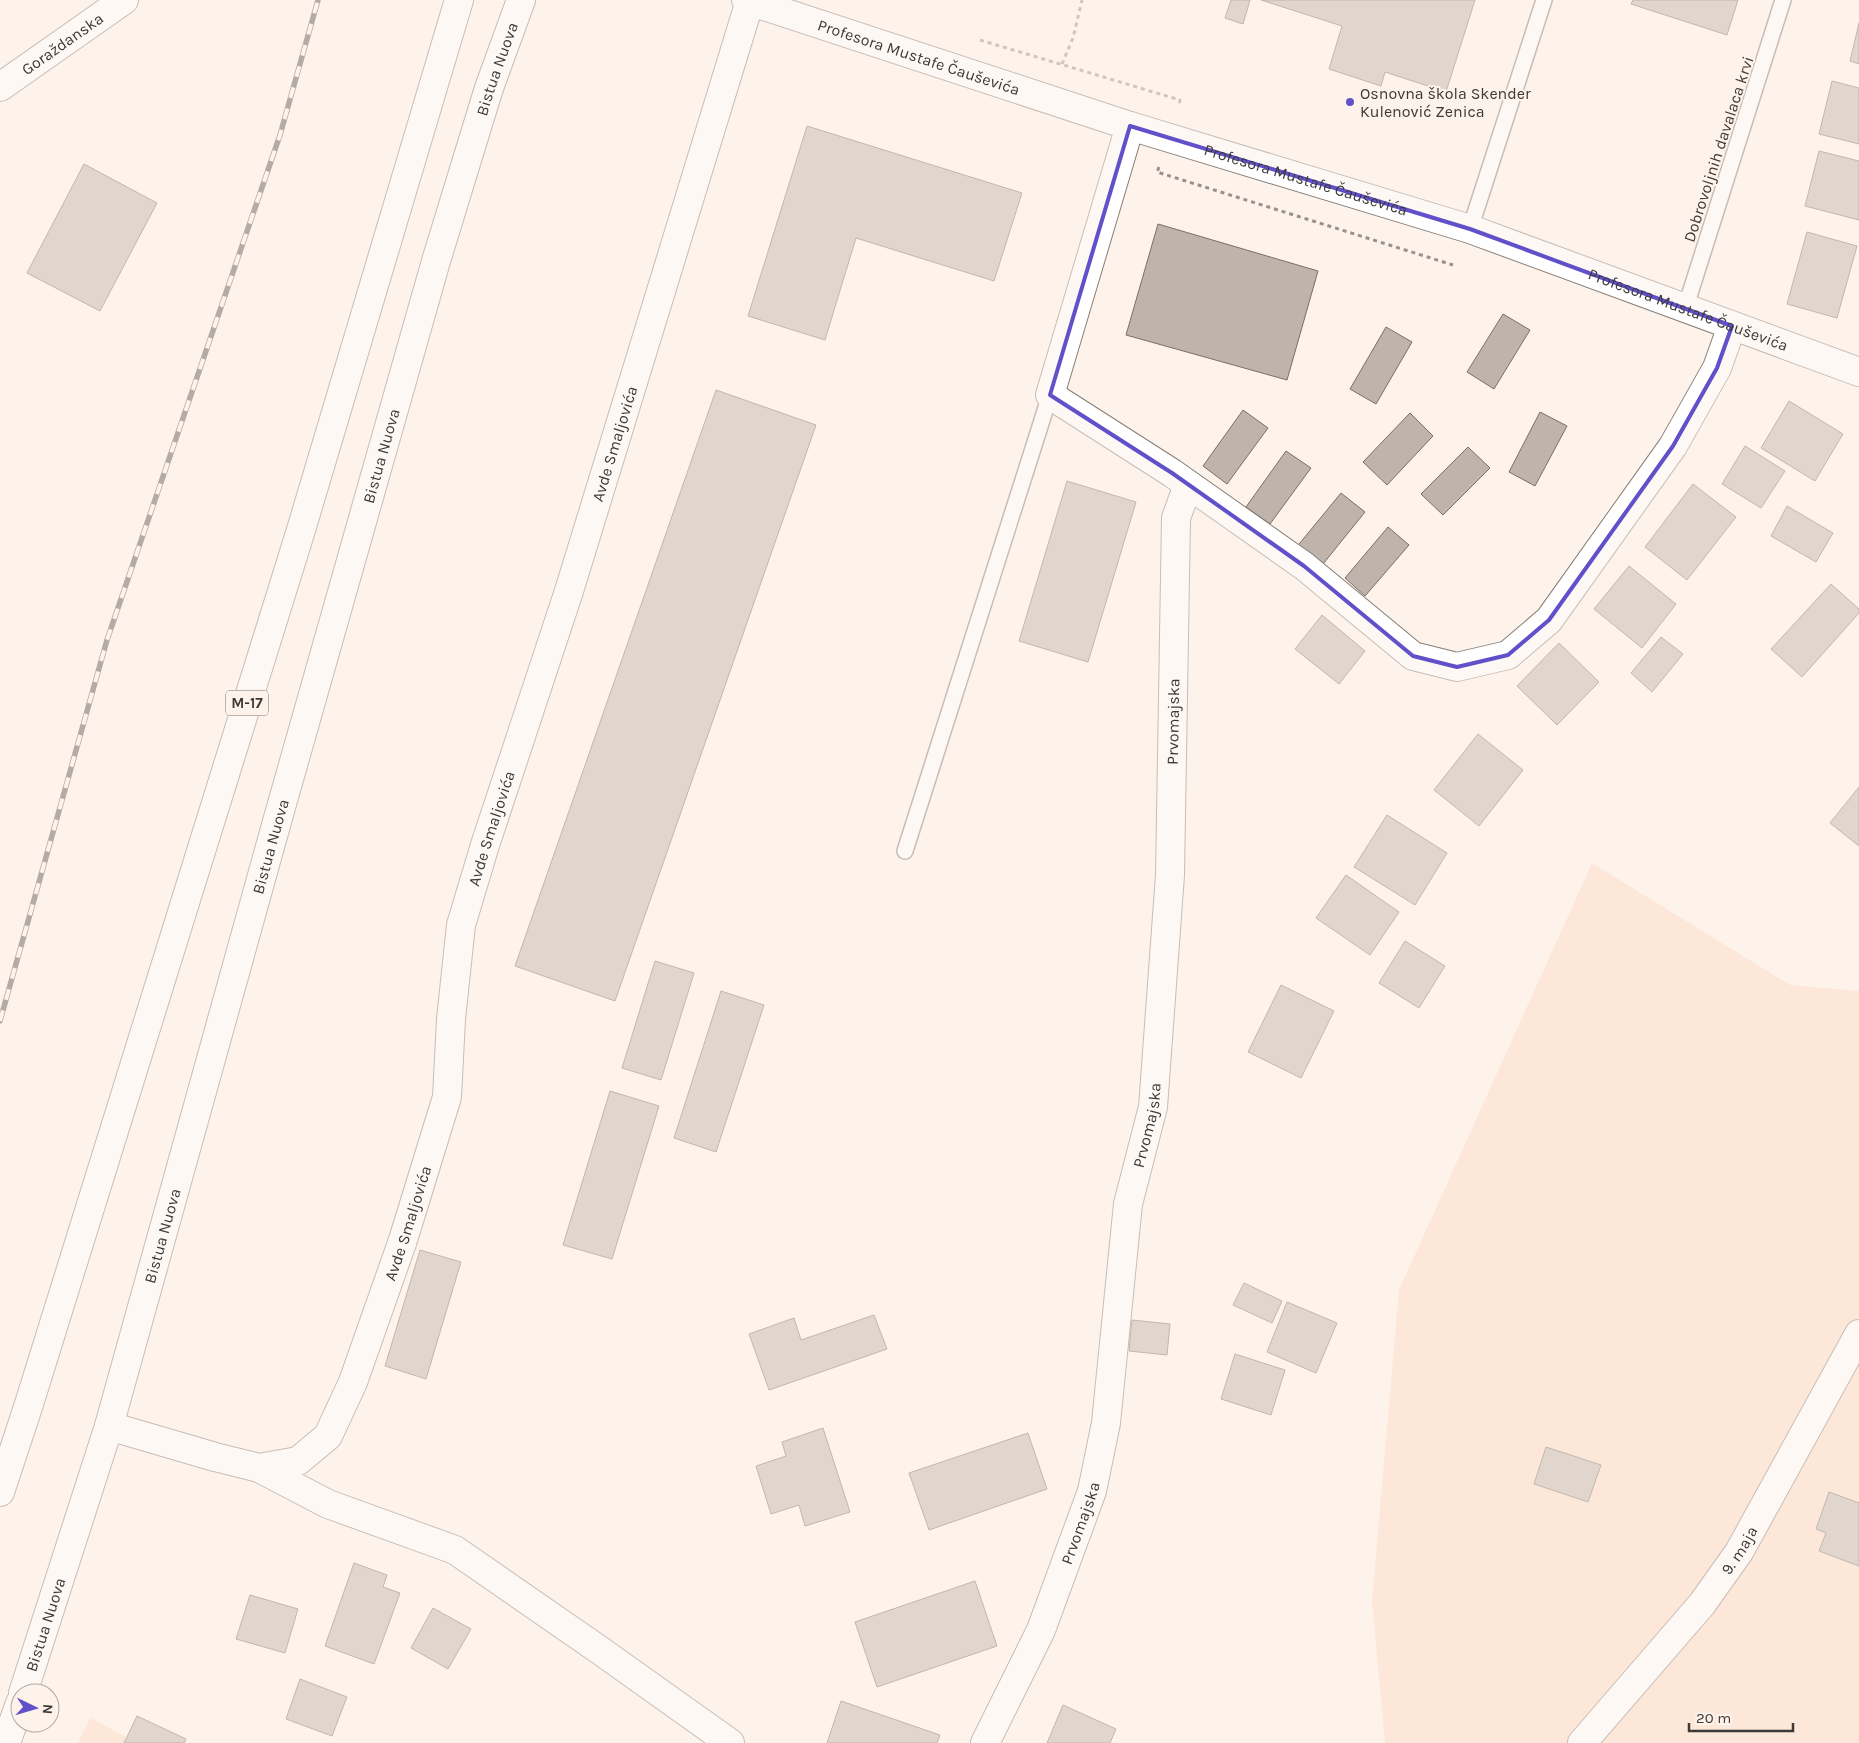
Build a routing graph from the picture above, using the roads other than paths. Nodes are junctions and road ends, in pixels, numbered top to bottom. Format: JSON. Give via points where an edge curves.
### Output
{"nodes":[{"id":1,"x":459,"y":0,"type":"edge"},
{"id":2,"x":521,"y":0,"type":"edge"},
{"id":3,"x":1544,"y":0,"type":"edge"},
{"id":4,"x":1784,"y":0,"type":"edge"},
{"id":5,"x":748,"y":1,"type":"edge"},
{"id":6,"x":116,"y":2,"type":"edge"},
{"id":7,"x":0,"y":86,"type":"edge"},
{"id":8,"x":1130,"y":126,"type":"junction"},
{"id":9,"x":1470,"y":229,"type":"junction"},
{"id":10,"x":1685,"y":309,"type":"junction"},
{"id":11,"x":1732,"y":326,"type":"junction"},
{"id":12,"x":1859,"y":372,"type":"edge"},
{"id":13,"x":1050,"y":395,"type":"junction"},
{"id":14,"x":1188,"y":484,"type":"junction"},
{"id":15,"x":905,"y":851,"type":"dead end"},
{"id":16,"x":1859,"y":1334,"type":"edge"},
{"id":17,"x":109,"y":1426,"type":"junction"},
{"id":18,"x":259,"y":1468,"type":"junction"},
{"id":19,"x":0,"y":1492,"type":"edge"},
{"id":20,"x":26,"y":1683,"type":"edge"},
{"id":21,"x":730,"y":1743,"type":"edge"},
{"id":22,"x":985,"y":1743,"type":"edge"},
{"id":23,"x":1582,"y":1743,"type":"edge"}],
"edges":[{"from":1,"to":19,"type":"main road","number":"M-17","via":[[298,540]]},
{"from":2,"to":17,"type":"main road","name":"Bistua Nuova","via":[[489,88],[433,270]]},
{"from":3,"to":9,"type":"lane"},
{"from":4,"to":10,"type":"lane","name":"Dobrovoljnih davalaca krvi"},
{"from":5,"to":8,"type":"main road","name":"Profesora Mustafe Čauševića"},
{"from":5,"to":18,"type":"main road","name":"Avde Smaljovića","via":[[569,591],[461,925],[447,1097],[400,1249],[354,1382],[328,1436],[298,1461]]},
{"from":6,"to":7,"type":"main road","name":"Goraždanska"},
{"from":8,"to":9,"type":"main road","name":"Profesora Mustafe Čauševića"},
{"from":8,"to":13,"type":"main road"},
{"from":9,"to":10,"type":"main road","name":"Profesora Mustafe Čauševića"},
{"from":10,"to":11,"type":"main road","name":"Profesora Mustafe Čauševića"},
{"from":11,"to":12,"type":"main road","name":"Profesora Mustafe Čauševića"},
{"from":11,"to":14,"type":"main road","via":[[1717,368],[1673,446],[1549,620],[1508,655],[1457,668],[1413,656],[1304,566]]},
{"from":13,"to":14,"type":"main road"},
{"from":13,"to":15,"type":"lane"},
{"from":14,"to":22,"type":"main road","name":"Prvomajska","via":[[1176,518],[1170,875],[1152,1107],[1128,1204],[1106,1423],[1092,1492],[1041,1630]]},
{"from":16,"to":23,"type":"main road","name":"9. maja","via":[[1740,1552],[1702,1604]]},
{"from":17,"to":18,"type":"main road","name":"Avde Smaljovića"},
{"from":17,"to":20,"type":"main road","name":"Bistua Nuova"},
{"from":18,"to":21,"type":"main road","via":[[328,1504],[455,1550]]}]}
